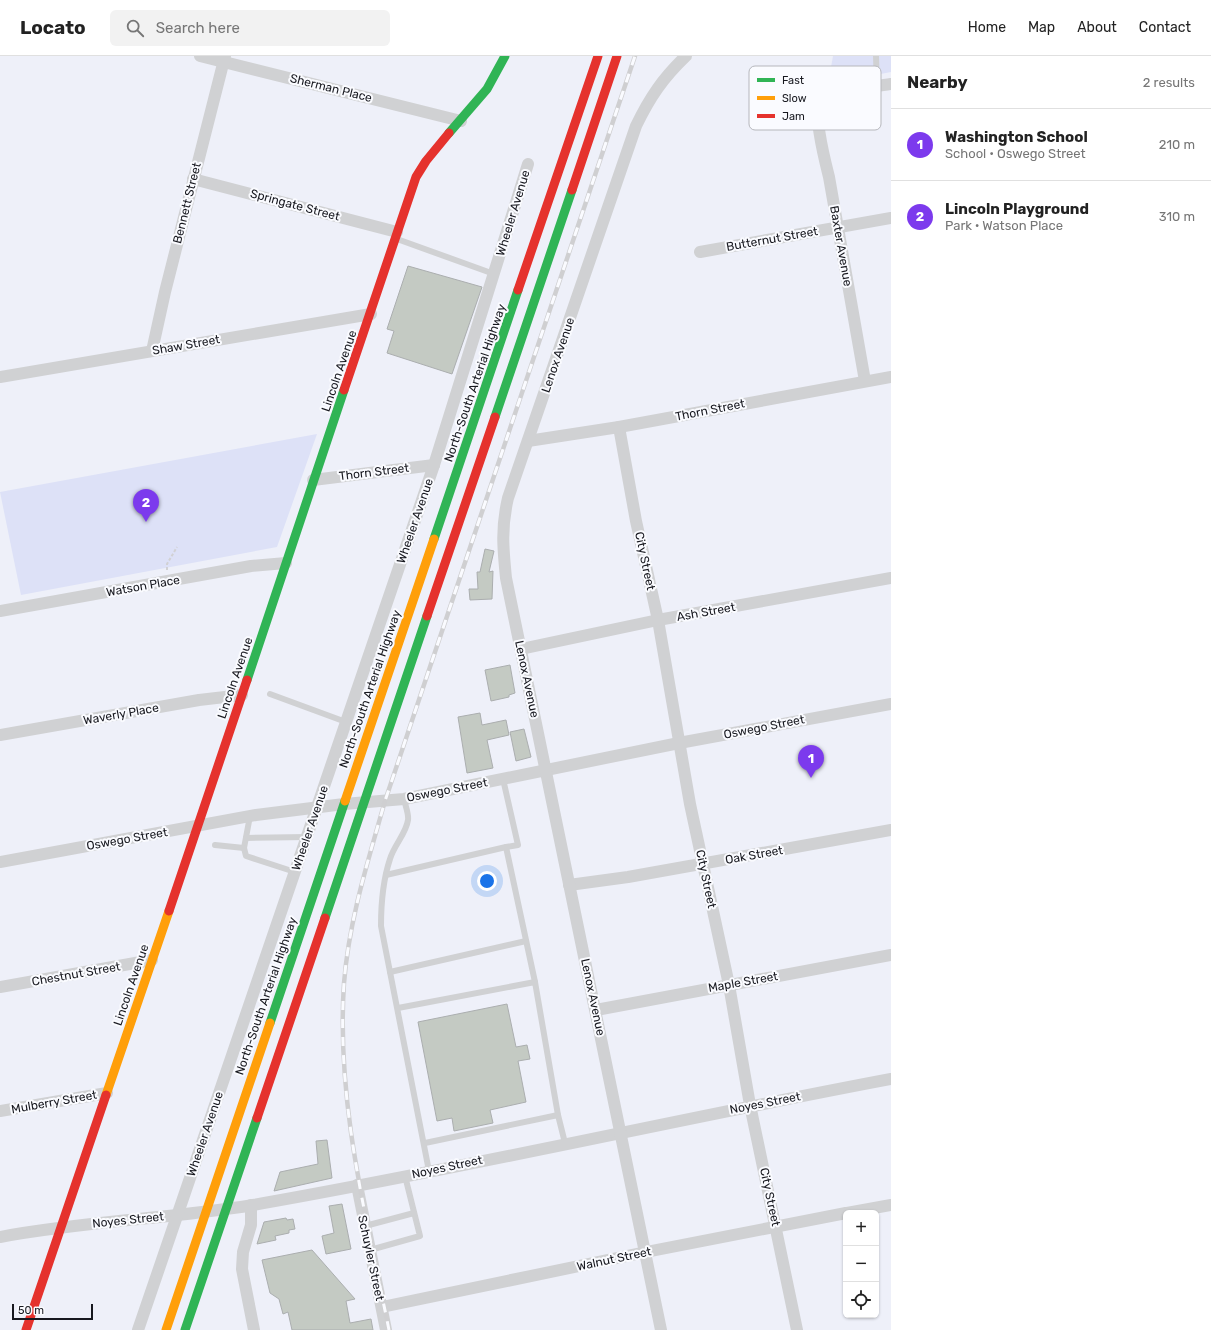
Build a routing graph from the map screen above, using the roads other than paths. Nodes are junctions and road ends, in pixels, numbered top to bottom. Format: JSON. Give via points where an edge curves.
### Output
{"nodes":[{"id":1,"x":200,"y":56,"type":"edge"},
{"id":2,"x":505,"y":56,"type":"edge"},
{"id":3,"x":598,"y":56,"type":"edge"},
{"id":4,"x":617,"y":56,"type":"edge"},
{"id":5,"x":686,"y":56,"type":"edge"},
{"id":6,"x":876,"y":56,"type":"edge"},
{"id":7,"x":224,"y":59,"type":"edge"},
{"id":8,"x":876,"y":66,"type":"edge"},
{"id":9,"x":891,"y":84,"type":"edge"},
{"id":10,"x":881,"y":86,"type":"edge"},
{"id":11,"x":461,"y":121,"type":"junction"},
{"id":12,"x":820,"y":130,"type":"edge"},
{"id":13,"x":528,"y":164,"type":"dead end"},
{"id":14,"x":193,"y":179,"type":"junction"},
{"id":15,"x":891,"y":218,"type":"edge"},
{"id":16,"x":838,"y":228,"type":"junction"},
{"id":17,"x":396,"y":235,"type":"junction"},
{"id":18,"x":700,"y":252,"type":"dead end"},
{"id":19,"x":494,"y":274,"type":"junction"},
{"id":20,"x":371,"y":314,"type":"junction"},
{"id":21,"x":152,"y":351,"type":"junction"},
{"id":22,"x":0,"y":377,"type":"edge"},
{"id":23,"x":891,"y":377,"type":"edge"},
{"id":24,"x":865,"y":382,"type":"junction"},
{"id":25,"x":619,"y":427,"type":"junction"},
{"id":26,"x":528,"y":441,"type":"junction"},
{"id":27,"x":434,"y":464,"type":"junction"},
{"id":28,"x":313,"y":480,"type":"junction"},
{"id":29,"x":286,"y":563,"type":"junction"},
{"id":30,"x":891,"y":578,"type":"edge"},
{"id":31,"x":0,"y":611,"type":"edge"},
{"id":32,"x":658,"y":620,"type":"junction"},
{"id":33,"x":521,"y":649,"type":"junction"},
{"id":34,"x":270,"y":694,"type":"dead end"},
{"id":35,"x":242,"y":695,"type":"junction"},
{"id":36,"x":891,"y":704,"type":"edge"},
{"id":37,"x":346,"y":722,"type":"junction"},
{"id":38,"x":0,"y":735,"type":"edge"},
{"id":39,"x":679,"y":743,"type":"junction"},
{"id":40,"x":546,"y":770,"type":"junction"},
{"id":41,"x":503,"y":779,"type":"junction"},
{"id":42,"x":404,"y":799,"type":"junction"},
{"id":43,"x":365,"y":802,"type":"junction"},
{"id":44,"x":344,"y":804,"type":"junction"},
{"id":45,"x":317,"y":807,"type":"junction"},
{"id":46,"x":250,"y":816,"type":"junction"},
{"id":47,"x":197,"y":826,"type":"junction"},
{"id":48,"x":891,"y":830,"type":"edge"},
{"id":49,"x":307,"y":837,"type":"junction"},
{"id":50,"x":246,"y":838,"type":"junction"},
{"id":51,"x":215,"y":845,"type":"dead end"},
{"id":52,"x":506,"y":847,"type":"junction"},
{"id":53,"x":244,"y":848,"type":"junction"},
{"id":54,"x":0,"y":862,"type":"edge"},
{"id":55,"x":703,"y":864,"type":"junction"},
{"id":56,"x":295,"y":872,"type":"junction"},
{"id":57,"x":386,"y":875,"type":"junction"},
{"id":58,"x":569,"y":885,"type":"junction"},
{"id":59,"x":526,"y":940,"type":"junction"},
{"id":60,"x":891,"y":955,"type":"edge"},
{"id":61,"x":152,"y":960,"type":"junction"},
{"id":62,"x":390,"y":972,"type":"junction"},
{"id":63,"x":535,"y":982,"type":"junction"},
{"id":64,"x":729,"y":985,"type":"junction"},
{"id":65,"x":0,"y":987,"type":"edge"},
{"id":66,"x":398,"y":1008,"type":"junction"},
{"id":67,"x":596,"y":1010,"type":"junction"},
{"id":68,"x":891,"y":1079,"type":"edge"},
{"id":69,"x":107,"y":1093,"type":"junction"},
{"id":70,"x":750,"y":1105,"type":"junction"},
{"id":71,"x":0,"y":1112,"type":"edge"},
{"id":72,"x":558,"y":1115,"type":"junction"},
{"id":73,"x":620,"y":1132,"type":"junction"},
{"id":74,"x":425,"y":1143,"type":"junction"},
{"id":75,"x":565,"y":1143,"type":"junction"},
{"id":76,"x":429,"y":1171,"type":"junction"},
{"id":77,"x":405,"y":1176,"type":"junction"},
{"id":78,"x":357,"y":1185,"type":"junction"},
{"id":79,"x":251,"y":1205,"type":"junction"},
{"id":80,"x":891,"y":1205,"type":"edge"},
{"id":81,"x":227,"y":1208,"type":"junction"},
{"id":82,"x":206,"y":1210,"type":"junction"},
{"id":83,"x":863,"y":1210,"type":"edge"},
{"id":84,"x":414,"y":1213,"type":"junction"},
{"id":85,"x":177,"y":1214,"type":"junction"},
{"id":86,"x":843,"y":1214,"type":"edge"},
{"id":87,"x":365,"y":1226,"type":"junction"},
{"id":88,"x":776,"y":1226,"type":"junction"},
{"id":89,"x":61,"y":1227,"type":"junction"},
{"id":90,"x":0,"y":1237,"type":"edge"},
{"id":91,"x":370,"y":1250,"type":"junction"},
{"id":92,"x":646,"y":1252,"type":"junction"},
{"id":93,"x":382,"y":1307,"type":"junction"},
{"id":94,"x":26,"y":1330,"type":"edge"},
{"id":95,"x":138,"y":1330,"type":"edge"},
{"id":96,"x":166,"y":1330,"type":"edge"},
{"id":97,"x":185,"y":1330,"type":"edge"},
{"id":98,"x":254,"y":1330,"type":"edge"},
{"id":99,"x":386,"y":1330,"type":"edge"},
{"id":100,"x":661,"y":1330,"type":"edge"},
{"id":101,"x":797,"y":1330,"type":"edge"}],
"edges":[{"from":1,"to":7,"type":"street","name":"Sherman Place"},
{"from":2,"to":11,"type":"main road","name":"Lincoln Avenue","via":[[486,93]]},
{"from":3,"to":44,"type":"main road","name":"North-South Arterial Highway"},
{"from":4,"to":43,"type":"main road"},
{"from":5,"to":26,"type":"street","name":"Lenox Avenue","via":[[648,100],[636,126]]},
{"from":6,"to":8,"type":"lane"},
{"from":7,"to":11,"type":"street","name":"Sherman Place"},
{"from":7,"to":14,"type":"street","name":"Bennett Street"},
{"from":9,"to":10,"type":"street"},
{"from":11,"to":17,"type":"main road","name":"Lincoln Avenue","via":[[424,161]]},
{"from":12,"to":16,"type":"street","name":"Baxter Avenue"},
{"from":13,"to":19,"type":"street","name":"Wheeler Avenue"},
{"from":14,"to":17,"type":"street","name":"Springate Street"},
{"from":14,"to":21,"type":"street","name":"Bennett Street"},
{"from":15,"to":16,"type":"street","name":"Butternut Street"},
{"from":16,"to":18,"type":"street","name":"Butternut Street"},
{"from":16,"to":24,"type":"street","name":"Baxter Avenue"},
{"from":17,"to":19,"type":"lane","via":[[436,254]]},
{"from":17,"to":20,"type":"main road","name":"Lincoln Avenue"},
{"from":19,"to":27,"type":"street","name":"Wheeler Avenue"},
{"from":20,"to":21,"type":"street","name":"Shaw Street"},
{"from":20,"to":28,"type":"main road","name":"Lincoln Avenue"},
{"from":21,"to":22,"type":"street","name":"Shaw Street"},
{"from":23,"to":24,"type":"street","name":"Thorn Street"},
{"from":24,"to":25,"type":"street","name":"Thorn Street"},
{"from":25,"to":26,"type":"street","name":"Thorn Street"},
{"from":25,"to":32,"type":"street","name":"City Street"},
{"from":26,"to":33,"type":"street","name":"Lenox Avenue","via":[[508,498],[502,536],[506,578]]},
{"from":27,"to":28,"type":"street","name":"Thorn Street"},
{"from":27,"to":37,"type":"street","name":"Wheeler Avenue"},
{"from":28,"to":29,"type":"main road","name":"Lincoln Avenue"},
{"from":29,"to":31,"type":"street","name":"Watson Place","via":[[251,566]]},
{"from":29,"to":35,"type":"main road","name":"Lincoln Avenue"},
{"from":30,"to":32,"type":"street","name":"Ash Street"},
{"from":32,"to":33,"type":"street","name":"Ash Street"},
{"from":32,"to":39,"type":"street","name":"City Street"},
{"from":33,"to":40,"type":"street","name":"Lenox Avenue"},
{"from":34,"to":37,"type":"lane"},
{"from":35,"to":38,"type":"street","name":"Waverly Place","via":[[199,700]]},
{"from":35,"to":47,"type":"main road","name":"Lincoln Avenue"},
{"from":36,"to":39,"type":"street","name":"Oswego Street"},
{"from":37,"to":45,"type":"street","name":"Wheeler Avenue"},
{"from":39,"to":40,"type":"street","name":"Oswego Street"},
{"from":39,"to":55,"type":"street","name":"City Street"},
{"from":40,"to":41,"type":"street","name":"Oswego Street"},
{"from":40,"to":58,"type":"street","name":"Lenox Avenue"},
{"from":41,"to":42,"type":"street","name":"Oswego Street"},
{"from":41,"to":52,"type":"lane","via":[[518,845]]},
{"from":42,"to":43,"type":"street","name":"Oswego Street"},
{"from":42,"to":57,"type":"lane","via":[[408,820],[400,841],[389,859]]},
{"from":43,"to":44,"type":"street","name":"Oswego Street"},
{"from":43,"to":81,"type":"main road"},
{"from":44,"to":45,"type":"street","name":"Oswego Street"},
{"from":44,"to":82,"type":"main road","name":"North-South Arterial Highway"},
{"from":45,"to":46,"type":"street","name":"Oswego Street"},
{"from":45,"to":49,"type":"street","name":"Wheeler Avenue"},
{"from":46,"to":47,"type":"street","name":"Oswego Street"},
{"from":46,"to":50,"type":"lane"},
{"from":47,"to":54,"type":"street","name":"Oswego Street"},
{"from":47,"to":61,"type":"main road","name":"Lincoln Avenue"},
{"from":48,"to":55,"type":"street","name":"Oak Street"},
{"from":49,"to":50,"type":"lane"},
{"from":49,"to":56,"type":"street","name":"Wheeler Avenue"},
{"from":50,"to":53,"type":"lane"},
{"from":51,"to":53,"type":"lane"},
{"from":52,"to":57,"type":"lane"},
{"from":52,"to":59,"type":"lane"},
{"from":53,"to":56,"type":"lane","via":[[246,856]]},
{"from":55,"to":58,"type":"street","name":"Oak Street"},
{"from":55,"to":64,"type":"street","name":"City Street"},
{"from":56,"to":85,"type":"street","name":"Wheeler Avenue"},
{"from":57,"to":62,"type":"lane","via":[[381,926]]},
{"from":58,"to":67,"type":"street","name":"Lenox Avenue"},
{"from":59,"to":62,"type":"lane"},
{"from":59,"to":63,"type":"lane"},
{"from":60,"to":64,"type":"street","name":"Maple Street"},
{"from":61,"to":65,"type":"street","name":"Chestnut Street"},
{"from":61,"to":69,"type":"main road","name":"Lincoln Avenue"},
{"from":62,"to":66,"type":"lane"},
{"from":63,"to":66,"type":"lane"},
{"from":63,"to":72,"type":"lane"},
{"from":64,"to":67,"type":"street","name":"Maple Street"},
{"from":64,"to":70,"type":"street","name":"City Street"},
{"from":66,"to":74,"type":"lane"},
{"from":67,"to":73,"type":"street","name":"Lenox Avenue"},
{"from":68,"to":70,"type":"street","name":"Noyes Street"},
{"from":69,"to":71,"type":"street","name":"Mulberry Street"},
{"from":69,"to":89,"type":"main road","name":"Lincoln Avenue"},
{"from":70,"to":73,"type":"street","name":"Noyes Street"},
{"from":70,"to":88,"type":"street","name":"City Street"},
{"from":72,"to":74,"type":"lane"},
{"from":72,"to":75,"type":"lane"},
{"from":73,"to":75,"type":"street","name":"Noyes Street"},
{"from":73,"to":92,"type":"street","name":"Lenox Avenue"},
{"from":74,"to":76,"type":"lane"},
{"from":75,"to":76,"type":"street","name":"Noyes Street"},
{"from":76,"to":77,"type":"street","name":"Noyes Street"},
{"from":77,"to":78,"type":"street","name":"Noyes Street"},
{"from":77,"to":84,"type":"lane"},
{"from":78,"to":79,"type":"street","name":"Noyes Street"},
{"from":78,"to":87,"type":"street","name":"Schuyler Street"},
{"from":79,"to":81,"type":"street","name":"Noyes Street"},
{"from":79,"to":98,"type":"street","via":[[251,1225],[243,1252],[242,1269]]},
{"from":80,"to":83,"type":"street","name":"Walnut Street"},
{"from":81,"to":82,"type":"street","name":"Noyes Street"},
{"from":81,"to":97,"type":"main road"},
{"from":82,"to":85,"type":"street","name":"Noyes Street"},
{"from":82,"to":96,"type":"main road","name":"North-South Arterial Highway"},
{"from":84,"to":87,"type":"lane"},
{"from":84,"to":91,"type":"lane","via":[[420,1236]]},
{"from":85,"to":89,"type":"street","name":"Noyes Street"},
{"from":85,"to":95,"type":"street","name":"Wheeler Avenue"},
{"from":86,"to":88,"type":"street","name":"Walnut Street"},
{"from":87,"to":91,"type":"street","name":"Schuyler Street"},
{"from":88,"to":92,"type":"street","name":"Walnut Street"},
{"from":88,"to":101,"type":"street","name":"City Street"},
{"from":89,"to":90,"type":"street","name":"Noyes Street"},
{"from":89,"to":94,"type":"main road","name":"Lincoln Avenue"},
{"from":91,"to":93,"type":"street","name":"Schuyler Street"},
{"from":92,"to":93,"type":"street","name":"Walnut Street"},
{"from":92,"to":100,"type":"street","name":"Lenox Avenue"},
{"from":93,"to":99,"type":"street","name":"Schuyler Street"}]}
